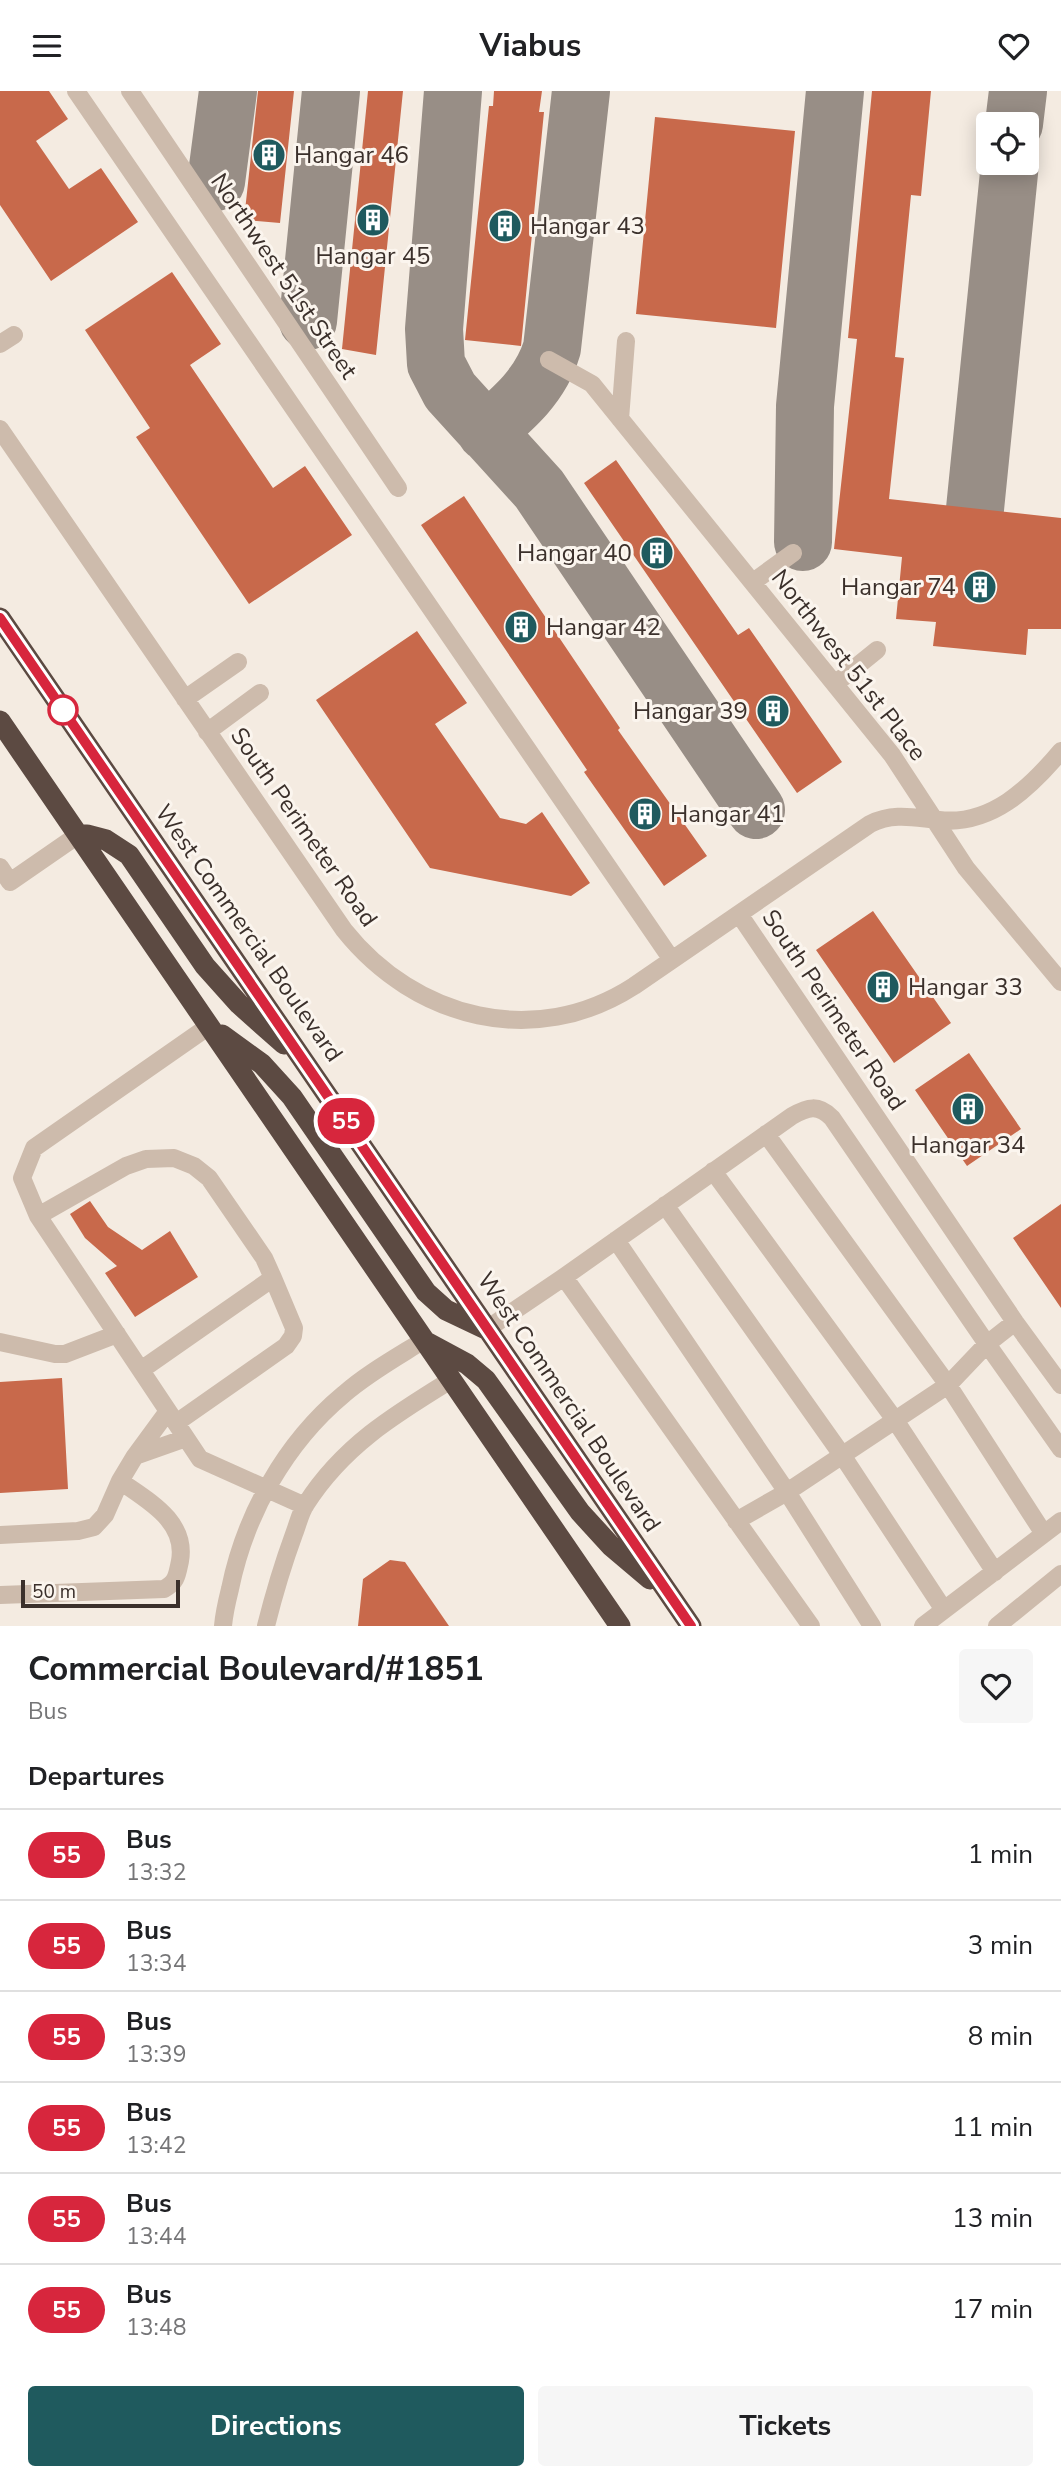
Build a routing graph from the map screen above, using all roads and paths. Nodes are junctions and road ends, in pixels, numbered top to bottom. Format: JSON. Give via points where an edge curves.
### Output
{"nodes":[{"id":1,"x":76,"y":91,"type":"edge"},
{"id":2,"x":130,"y":91,"type":"edge"},
{"id":3,"x":625,"y":341,"type":"dead end"},
{"id":4,"x":549,"y":360,"type":"dead end"},
{"id":5,"x":620,"y":419,"type":"junction"},
{"id":6,"x":0,"y":429,"type":"edge"},
{"id":7,"x":398,"y":488,"type":"dead end"},
{"id":8,"x":793,"y":553,"type":"dead end"},
{"id":9,"x":753,"y":582,"type":"junction"},
{"id":10,"x":0,"y":618,"type":"edge"},
{"id":11,"x":877,"y":650,"type":"dead end"},
{"id":12,"x":238,"y":662,"type":"dead end"},
{"id":13,"x":835,"y":684,"type":"junction"},
{"id":14,"x":260,"y":694,"type":"dead end"},
{"id":15,"x":185,"y":699,"type":"junction"},
{"id":16,"x":0,"y":721,"type":"edge"},
{"id":17,"x":206,"y":731,"type":"junction"},
{"id":18,"x":1061,"y":751,"type":"edge"},
{"id":19,"x":935,"y":820,"type":"junction"},
{"id":20,"x":78,"y":835,"type":"junction"},
{"id":21,"x":3,"y":879,"type":"edge"},
{"id":22,"x":739,"y":914,"type":"junction"},
{"id":23,"x":672,"y":960,"type":"junction"},
{"id":24,"x":1061,"y":982,"type":"edge"},
{"id":25,"x":209,"y":1025,"type":"junction"},
{"id":26,"x":309,"y":1066,"type":"junction"},
{"id":27,"x":766,"y":1134,"type":"junction"},
{"id":28,"x":713,"y":1171,"type":"junction"},
{"id":29,"x":665,"y":1205,"type":"junction"},
{"id":30,"x":38,"y":1216,"type":"junction"},
{"id":31,"x":616,"y":1240,"type":"junction"},
{"id":32,"x":564,"y":1277,"type":"junction"},
{"id":33,"x":274,"y":1278,"type":"junction"},
{"id":34,"x":1015,"y":1322,"type":"junction"},
{"id":35,"x":487,"y":1329,"type":"junction"},
{"id":36,"x":117,"y":1334,"type":"junction"},
{"id":37,"x":424,"y":1340,"type":"junction"},
{"id":38,"x":0,"y":1342,"type":"edge"},
{"id":39,"x":987,"y":1344,"type":"junction"},
{"id":40,"x":141,"y":1370,"type":"junction"},
{"id":41,"x":451,"y":1380,"type":"junction"},
{"id":42,"x":948,"y":1385,"type":"junction"},
{"id":43,"x":1061,"y":1385,"type":"edge"},
{"id":44,"x":895,"y":1420,"type":"junction"},
{"id":45,"x":177,"y":1424,"type":"junction"},
{"id":46,"x":1061,"y":1450,"type":"edge"},
{"id":47,"x":842,"y":1455,"type":"junction"},
{"id":48,"x":135,"y":1456,"type":"junction"},
{"id":49,"x":120,"y":1481,"type":"junction"},
{"id":50,"x":266,"y":1488,"type":"junction"},
{"id":51,"x":787,"y":1492,"type":"junction"},
{"id":52,"x":305,"y":1506,"type":"junction"},
{"id":53,"x":736,"y":1521,"type":"junction"},
{"id":54,"x":1061,"y":1521,"type":"edge"},
{"id":55,"x":1044,"y":1534,"type":"junction"},
{"id":56,"x":0,"y":1535,"type":"edge"},
{"id":57,"x":995,"y":1572,"type":"junction"},
{"id":58,"x":1061,"y":1574,"type":"edge"},
{"id":59,"x":0,"y":1595,"type":"edge"},
{"id":60,"x":670,"y":1596,"type":"junction"},
{"id":61,"x":944,"y":1610,"type":"junction"},
{"id":62,"x":616,"y":1625,"type":"edge"},
{"id":63,"x":223,"y":1626,"type":"edge"},
{"id":64,"x":267,"y":1626,"type":"edge"},
{"id":65,"x":691,"y":1626,"type":"edge"},
{"id":66,"x":811,"y":1626,"type":"edge"},
{"id":67,"x":872,"y":1626,"type":"edge"},
{"id":68,"x":923,"y":1626,"type":"edge"},
{"id":69,"x":997,"y":1626,"type":"edge"}],
"edges":[{"from":1,"to":23,"type":"street"},
{"from":2,"to":7,"type":"street","name":"Northwest 51st Street"},
{"from":3,"to":5,"type":"street"},
{"from":4,"to":5,"type":"street","name":"Northwest 51st Place","via":[[592,384]]},
{"from":5,"to":9,"type":"street","name":"Northwest 51st Place"},
{"from":6,"to":15,"type":"street","name":"South Perimeter Road"},
{"from":8,"to":9,"type":"street"},
{"from":9,"to":13,"type":"street","name":"Northwest 51st Place"},
{"from":10,"to":26,"type":"highway","name":"West Commercial Boulevard"},
{"from":11,"to":13,"type":"street"},
{"from":12,"to":15,"type":"street"},
{"from":13,"to":19,"type":"street","name":"Northwest 51st Place","via":[[892,755]]},
{"from":14,"to":17,"type":"street"},
{"from":15,"to":17,"type":"street","name":"South Perimeter Road"},
{"from":16,"to":20,"type":"highway"},
{"from":17,"to":23,"type":"street","name":"South Perimeter Road","via":[[344,930],[376,965],[419,995],[485,1017],[539,1018],[608,1001]]},
{"from":18,"to":19,"type":"street","via":[[1022,792],[999,807],[965,821]]},
{"from":19,"to":22,"type":"street","via":[[907,816],[877,821]]},
{"from":19,"to":24,"type":"street","name":"Northwest 51st Place","via":[[966,868]]},
{"from":20,"to":21,"type":"street"},
{"from":20,"to":25,"type":"highway"},
{"from":20,"to":26,"type":"highway","via":[[96,836],[129,855],[205,966],[239,1004]]},
{"from":22,"to":23,"type":"street","name":"South Perimeter Road"},
{"from":22,"to":34,"type":"street","name":"South Perimeter Road"},
{"from":25,"to":30,"type":"street","via":[[34,1147],[22,1178]]},
{"from":25,"to":35,"type":"highway","via":[[262,1064],[292,1097],[431,1297],[446,1310]]},
{"from":25,"to":37,"type":"highway"},
{"from":26,"to":35,"type":"highway","name":"West Commercial Boulevard"},
{"from":27,"to":28,"type":"street"},
{"from":27,"to":39,"type":"street","via":[[804,1109],[824,1110]]},
{"from":27,"to":42,"type":"street"},
{"from":28,"to":29,"type":"street"},
{"from":28,"to":44,"type":"street"},
{"from":29,"to":31,"type":"street"},
{"from":29,"to":47,"type":"street"},
{"from":30,"to":33,"type":"street","via":[[126,1166],[146,1159],[174,1158],[209,1178]]},
{"from":30,"to":36,"type":"street"},
{"from":31,"to":32,"type":"street"},
{"from":31,"to":51,"type":"street"},
{"from":32,"to":35,"type":"street"},
{"from":32,"to":53,"type":"street"},
{"from":33,"to":40,"type":"street"},
{"from":33,"to":45,"type":"street","via":[[293,1336],[286,1346]]},
{"from":34,"to":39,"type":"street"},
{"from":34,"to":43,"type":"street","name":"South Perimeter Road"},
{"from":35,"to":60,"type":"highway","name":"West Commercial Boulevard"},
{"from":36,"to":38,"type":"street","via":[[55,1355]]},
{"from":36,"to":40,"type":"street"},
{"from":37,"to":41,"type":"highway"},
{"from":37,"to":50,"type":"street","via":[[333,1403]]},
{"from":37,"to":60,"type":"highway","via":[[486,1380],[580,1512],[611,1546]]},
{"from":39,"to":42,"type":"street"},
{"from":39,"to":46,"type":"street"},
{"from":40,"to":45,"type":"street"},
{"from":41,"to":52,"type":"street","via":[[364,1438]]},
{"from":41,"to":62,"type":"highway"},
{"from":42,"to":44,"type":"street"},
{"from":42,"to":55,"type":"street"},
{"from":44,"to":47,"type":"street"},
{"from":44,"to":57,"type":"street"},
{"from":45,"to":48,"type":"street"},
{"from":45,"to":48,"type":"street"},
{"from":45,"to":50,"type":"street","via":[[200,1459]]},
{"from":47,"to":51,"type":"street"},
{"from":47,"to":61,"type":"street"},
{"from":48,"to":49,"type":"street"},
{"from":49,"to":56,"type":"street","via":[[105,1515],[94,1527]]},
{"from":49,"to":59,"type":"street","via":[[163,1511],[178,1536],[181,1552],[177,1579],[171,1585]]},
{"from":50,"to":52,"type":"street"},
{"from":50,"to":63,"type":"street","via":[[234,1565]]},
{"from":51,"to":53,"type":"street"},
{"from":51,"to":67,"type":"street"},
{"from":52,"to":64,"type":"street","via":[[276,1582]]},
{"from":53,"to":66,"type":"street"},
{"from":54,"to":55,"type":"street"},
{"from":55,"to":57,"type":"street"},
{"from":57,"to":61,"type":"street"},
{"from":58,"to":69,"type":"street"},
{"from":60,"to":65,"type":"highway","name":"West Commercial Boulevard"},
{"from":61,"to":68,"type":"street"}]}
